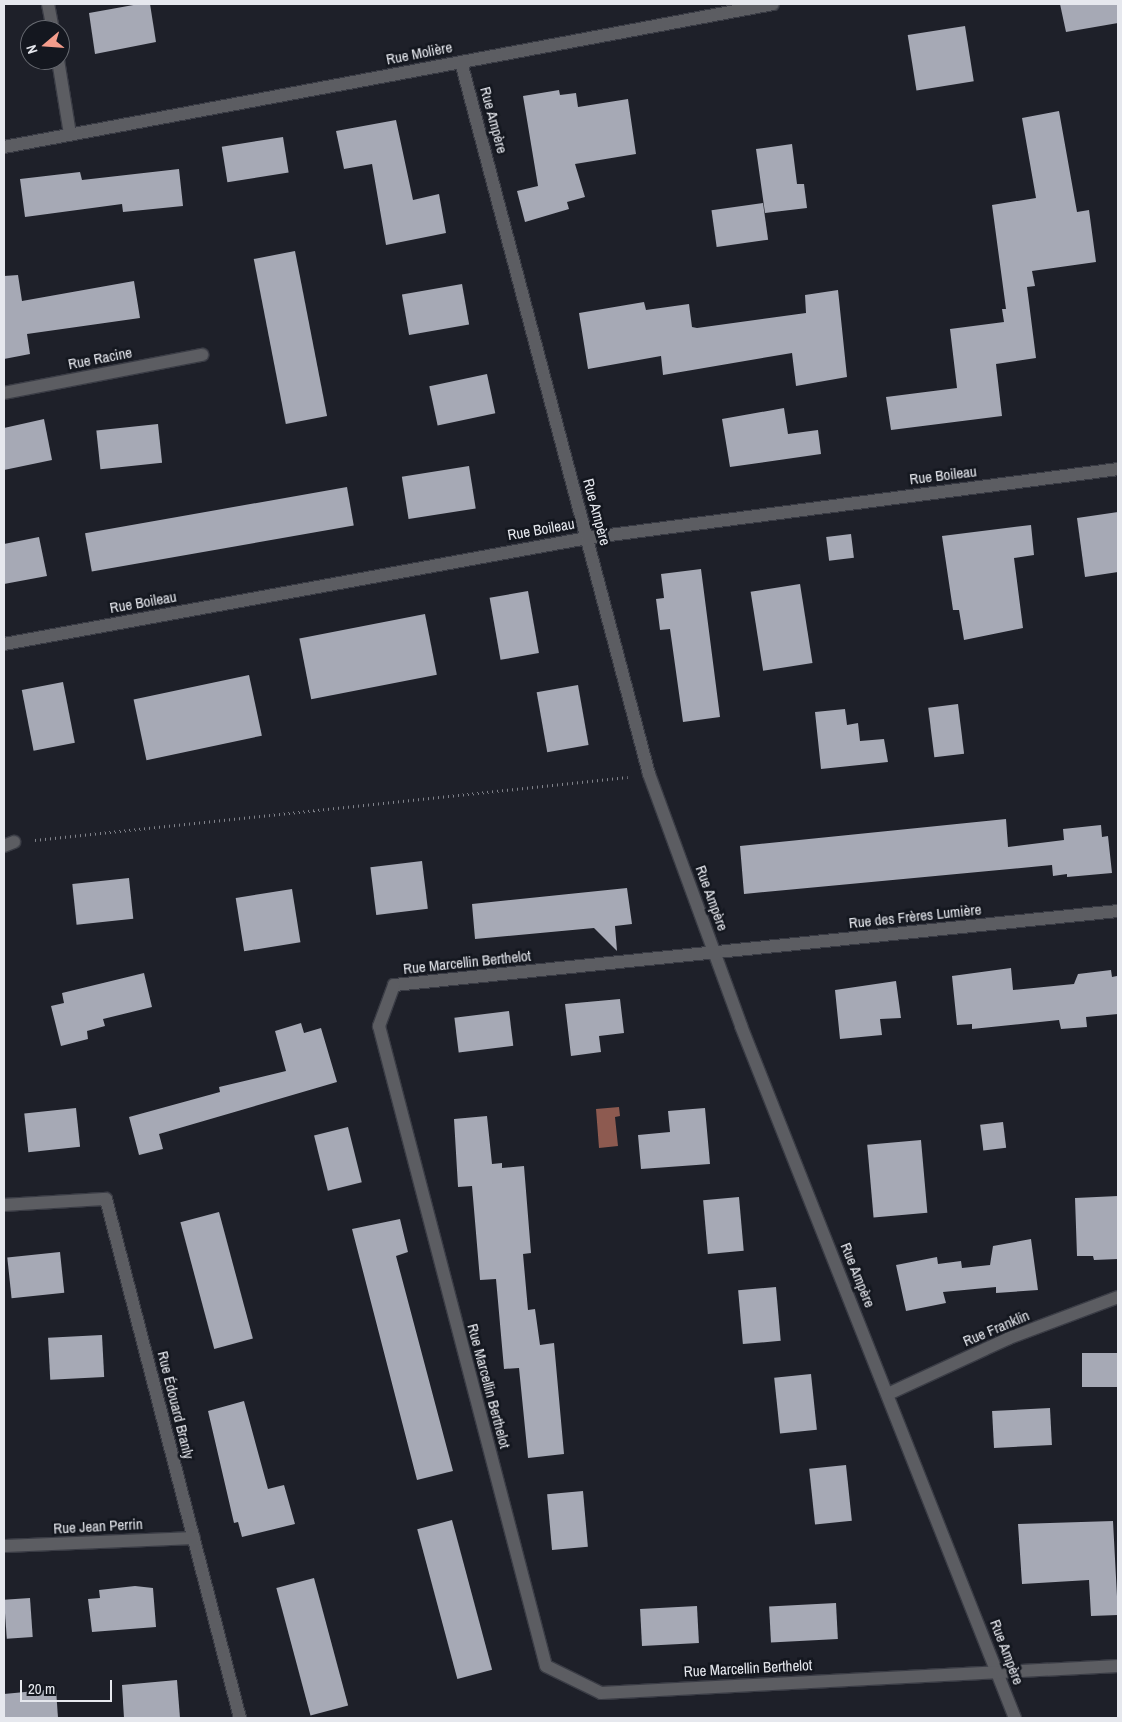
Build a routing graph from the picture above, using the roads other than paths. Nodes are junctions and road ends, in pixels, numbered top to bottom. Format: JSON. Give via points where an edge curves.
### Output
{"nodes":[{"id":1,"x":48,"y":4,"type":"edge"},
{"id":2,"x":773,"y":4,"type":"edge"},
{"id":3,"x":50,"y":20,"type":"edge"},
{"id":4,"x":461,"y":62,"type":"junction"},
{"id":5,"x":60,"y":70,"type":"edge"},
{"id":6,"x":70,"y":134,"type":"junction"},
{"id":7,"x":4,"y":147,"type":"edge"},
{"id":8,"x":202,"y":355,"type":"dead end"},
{"id":9,"x":4,"y":393,"type":"edge"},
{"id":10,"x":1118,"y":469,"type":"edge"},
{"id":11,"x":588,"y":538,"type":"junction"},
{"id":12,"x":4,"y":644,"type":"edge"},
{"id":13,"x":1118,"y":911,"type":"edge"},
{"id":14,"x":715,"y":954,"type":"junction"},
{"id":15,"x":4,"y":1204,"type":"edge"},
{"id":16,"x":1118,"y":1297,"type":"edge"},
{"id":17,"x":888,"y":1394,"type":"junction"},
{"id":18,"x":194,"y":1538,"type":"junction"},
{"id":19,"x":4,"y":1546,"type":"edge"},
{"id":20,"x":1118,"y":1666,"type":"edge"},
{"id":21,"x":996,"y":1670,"type":"junction"},
{"id":22,"x":240,"y":1718,"type":"edge"},
{"id":23,"x":1015,"y":1718,"type":"edge"}],
"edges":[{"from":1,"to":3,"type":"street"},
{"from":2,"to":4,"type":"street","name":"Rue Molière"},
{"from":4,"to":6,"type":"street","name":"Rue Molière"},
{"from":4,"to":11,"type":"street","name":"Rue Ampère"},
{"from":5,"to":6,"type":"street"},
{"from":6,"to":7,"type":"street","name":"Rue Molière"},
{"from":8,"to":9,"type":"street","name":"Rue Racine"},
{"from":10,"to":11,"type":"street","name":"Rue Boileau"},
{"from":11,"to":12,"type":"street","name":"Rue Boileau"},
{"from":11,"to":14,"type":"street","name":"Rue Ampère","via":[[649,774]]},
{"from":13,"to":14,"type":"street","name":"Rue des Frères Lumière"},
{"from":14,"to":17,"type":"street","name":"Rue Ampère"},
{"from":14,"to":21,"type":"street","name":"Rue Marcellin Berthelot","via":[[394,985],[379,1026],[546,1666],[601,1693]]},
{"from":15,"to":18,"type":"street","name":"Rue Édouard Branly","via":[[106,1199]]},
{"from":16,"to":17,"type":"street","name":"Rue Franklin","via":[[1009,1338]]},
{"from":17,"to":21,"type":"street","name":"Rue Ampère"},
{"from":18,"to":19,"type":"street","name":"Rue Jean Perrin"},
{"from":18,"to":22,"type":"street","name":"Rue Édouard Branly"},
{"from":20,"to":21,"type":"street"},
{"from":21,"to":23,"type":"street","name":"Rue Ampère"}]}
